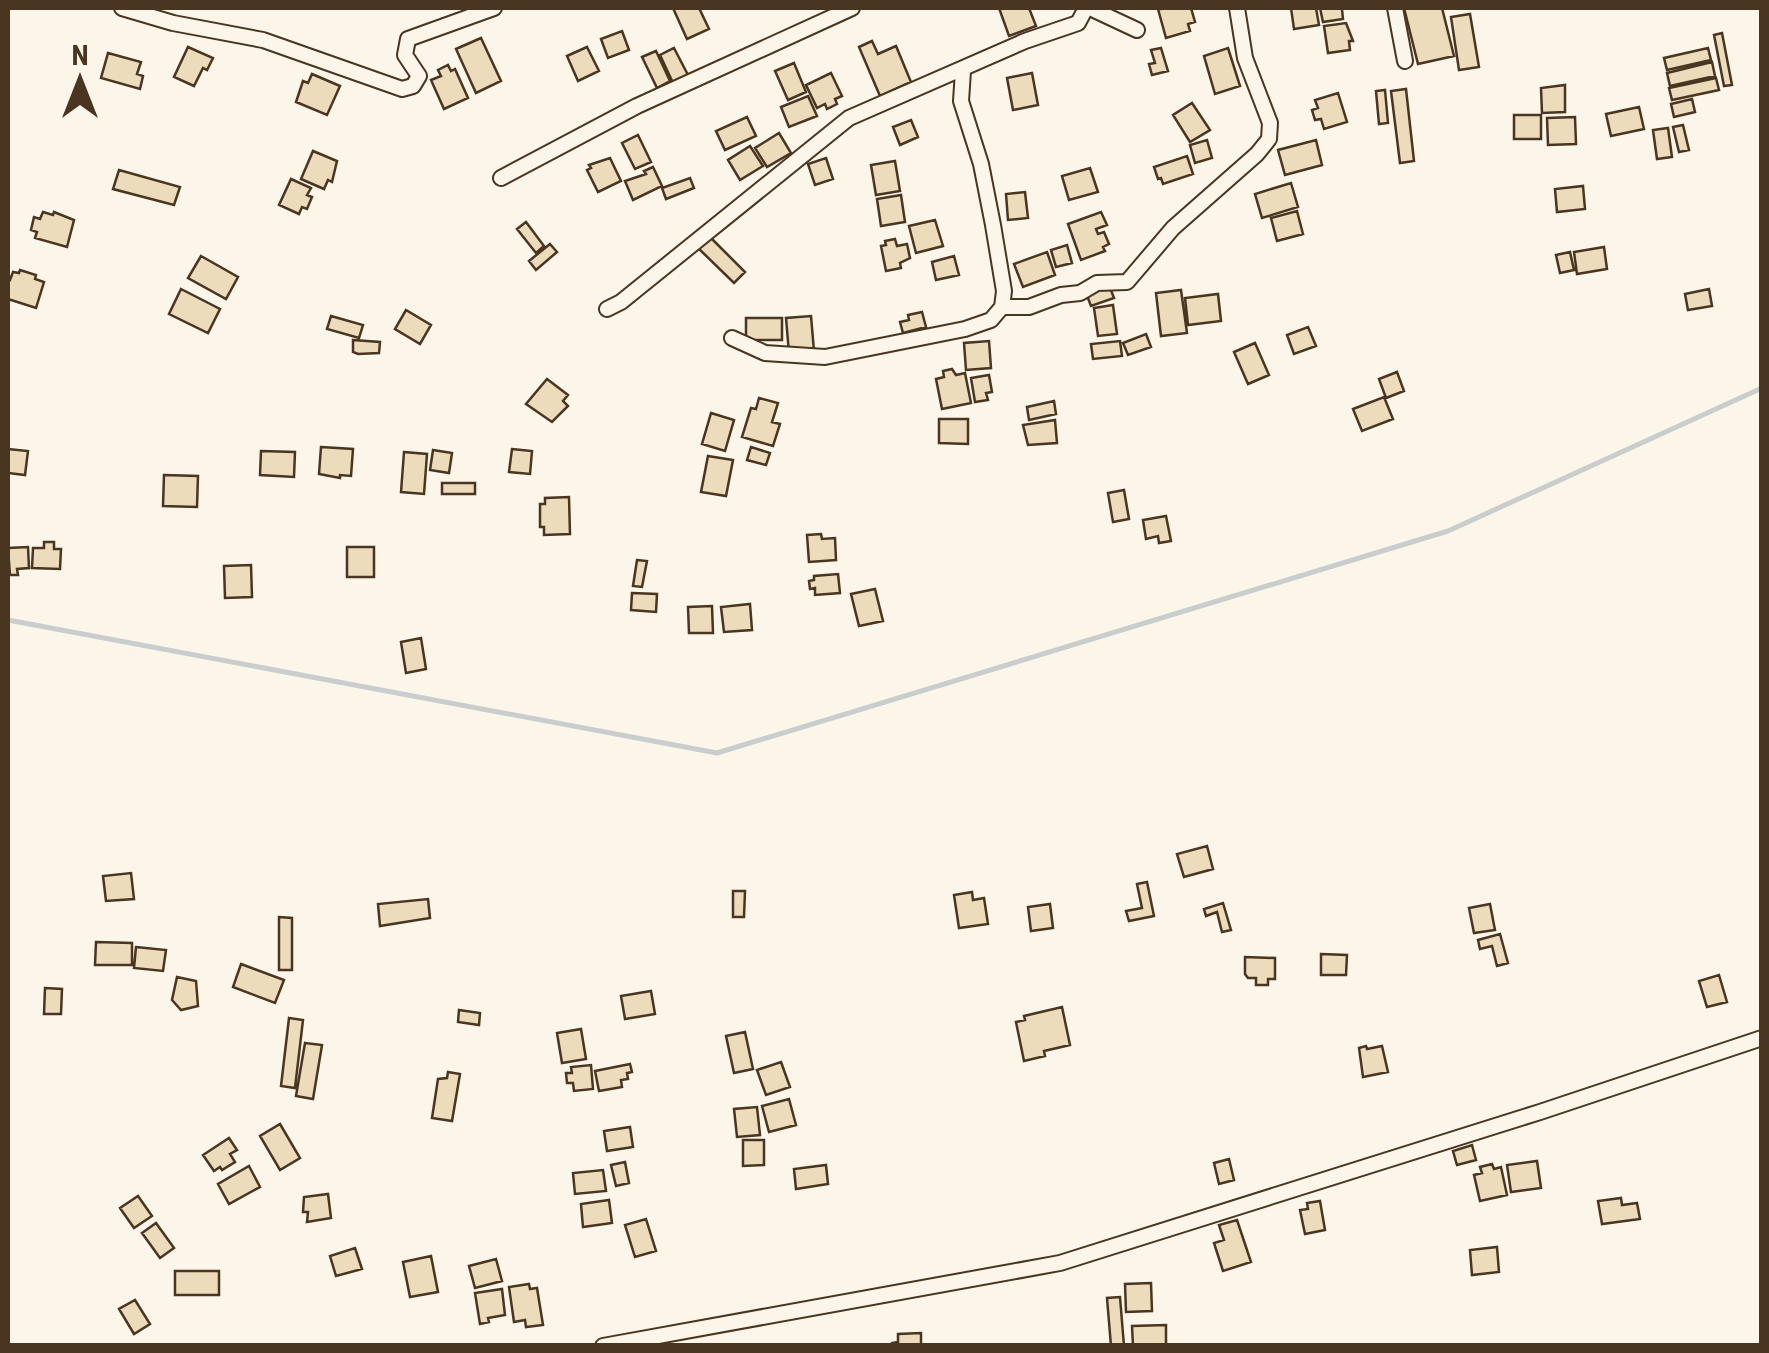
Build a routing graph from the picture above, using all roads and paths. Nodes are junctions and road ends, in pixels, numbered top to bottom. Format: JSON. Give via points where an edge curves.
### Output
{"nodes":[{"id":1,"x":122,"y":8,"type":"edge"},
{"id":2,"x":494,"y":8,"type":"edge"},
{"id":3,"x":852,"y":8,"type":"edge"},
{"id":4,"x":1088,"y":8,"type":"edge"},
{"id":5,"x":1237,"y":8,"type":"edge"},
{"id":6,"x":1395,"y":8,"type":"edge"},
{"id":7,"x":1137,"y":30,"type":"dead end"},
{"id":8,"x":1405,"y":61,"type":"dead end"},
{"id":9,"x":963,"y":71,"type":"junction"},
{"id":10,"x":501,"y":178,"type":"dead end"},
{"id":11,"x":1002,"y":307,"type":"junction"},
{"id":12,"x":607,"y":308,"type":"dead end"},
{"id":13,"x":732,"y":338,"type":"dead end"},
{"id":14,"x":1762,"y":1038,"type":"edge"},
{"id":15,"x":602,"y":1346,"type":"edge"}],
"edges":[{"from":1,"to":2,"type":"street","via":[[263,40],[402,89],[418,76],[405,55],[408,39]]},
{"from":3,"to":10,"type":"street","via":[[638,106]]},
{"from":4,"to":7,"type":"street"},
{"from":4,"to":9,"type":"street","via":[[1078,23]]},
{"from":5,"to":11,"type":"street","via":[[1269,139],[1174,228],[1128,282],[1097,283],[1029,306]]},
{"from":6,"to":8,"type":"street"},
{"from":9,"to":11,"type":"street","via":[[961,101],[993,224]]},
{"from":9,"to":12,"type":"street","via":[[850,118]]},
{"from":11,"to":13,"type":"street","via":[[965,330],[825,357],[765,352]]},
{"from":14,"to":15,"type":"street","via":[[1060,1264]]}]}
